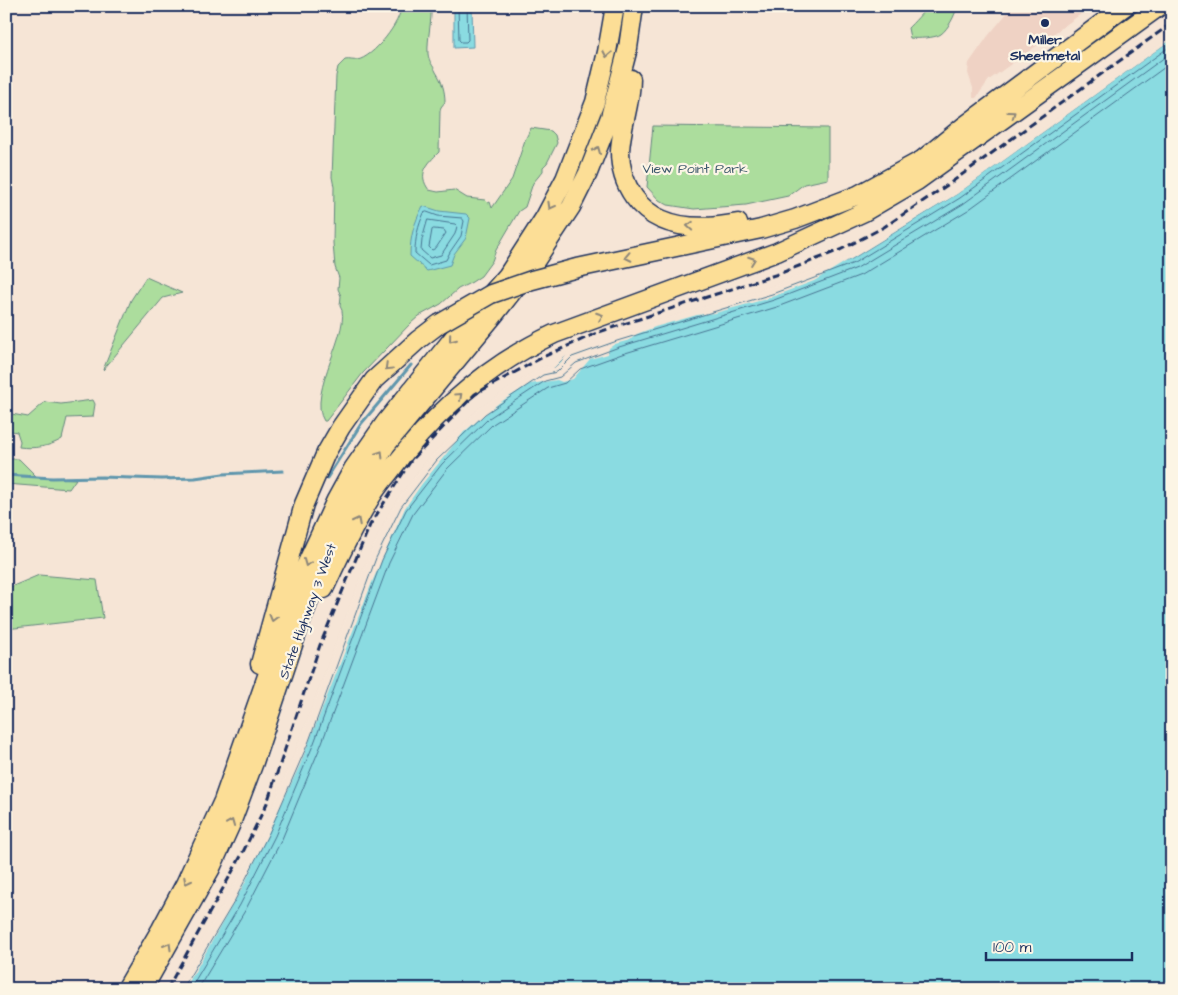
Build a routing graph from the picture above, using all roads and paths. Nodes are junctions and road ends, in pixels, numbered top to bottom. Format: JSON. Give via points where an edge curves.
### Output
{"nodes":[{"id":1,"x":615,"y":6,"type":"edge"},
{"id":2,"x":634,"y":6,"type":"edge"},
{"id":3,"x":1125,"y":6,"type":"edge"},
{"id":4,"x":1160,"y":6,"type":"edge"},
{"id":5,"x":628,"y":48,"type":"junction"},
{"id":6,"x":963,"y":127,"type":"junction"},
{"id":7,"x":300,"y":624,"type":"junction"},
{"id":8,"x":215,"y":821,"type":"junction"},
{"id":9,"x":126,"y":989,"type":"edge"},
{"id":10,"x":143,"y":989,"type":"edge"}],
"edges":[{"from":1,"to":8,"type":"highway","name":"State Highway 3 West","one_way":true,"via":[[595,102],[574,159],[545,217],[507,276],[385,423],[336,500],[306,565]]},
{"from":2,"to":5,"type":"highway"},
{"from":3,"to":6,"type":"highway"},
{"from":7,"to":4,"type":"highway","one_way":true,"via":[[318,602],[374,492],[434,420],[488,372],[532,344],[576,324],[777,252],[864,212],[917,181]]},
{"from":6,"to":5,"type":"highway","one_way":true,"via":[[852,188],[790,212],[723,226],[675,224],[647,213],[630,192],[622,171],[621,144],[631,82]]},
{"from":7,"to":5,"type":"highway","name":"State Highway 3 West","one_way":true,"via":[[340,524],[386,446],[530,269],[571,207],[610,117]]},
{"from":6,"to":8,"type":"highway","one_way":true,"bridge":true,"via":[[922,160],[898,174],[803,216],[761,229],[576,268],[491,294],[439,324],[374,380],[341,427],[304,504],[251,695],[217,796]]},
{"from":10,"to":7,"type":"highway","name":"State Highway 3 West","one_way":true,"via":[[207,876],[230,826]]},
{"from":8,"to":9,"type":"highway","name":"State Highway 3 West","one_way":true,"via":[[177,899]]}]}
